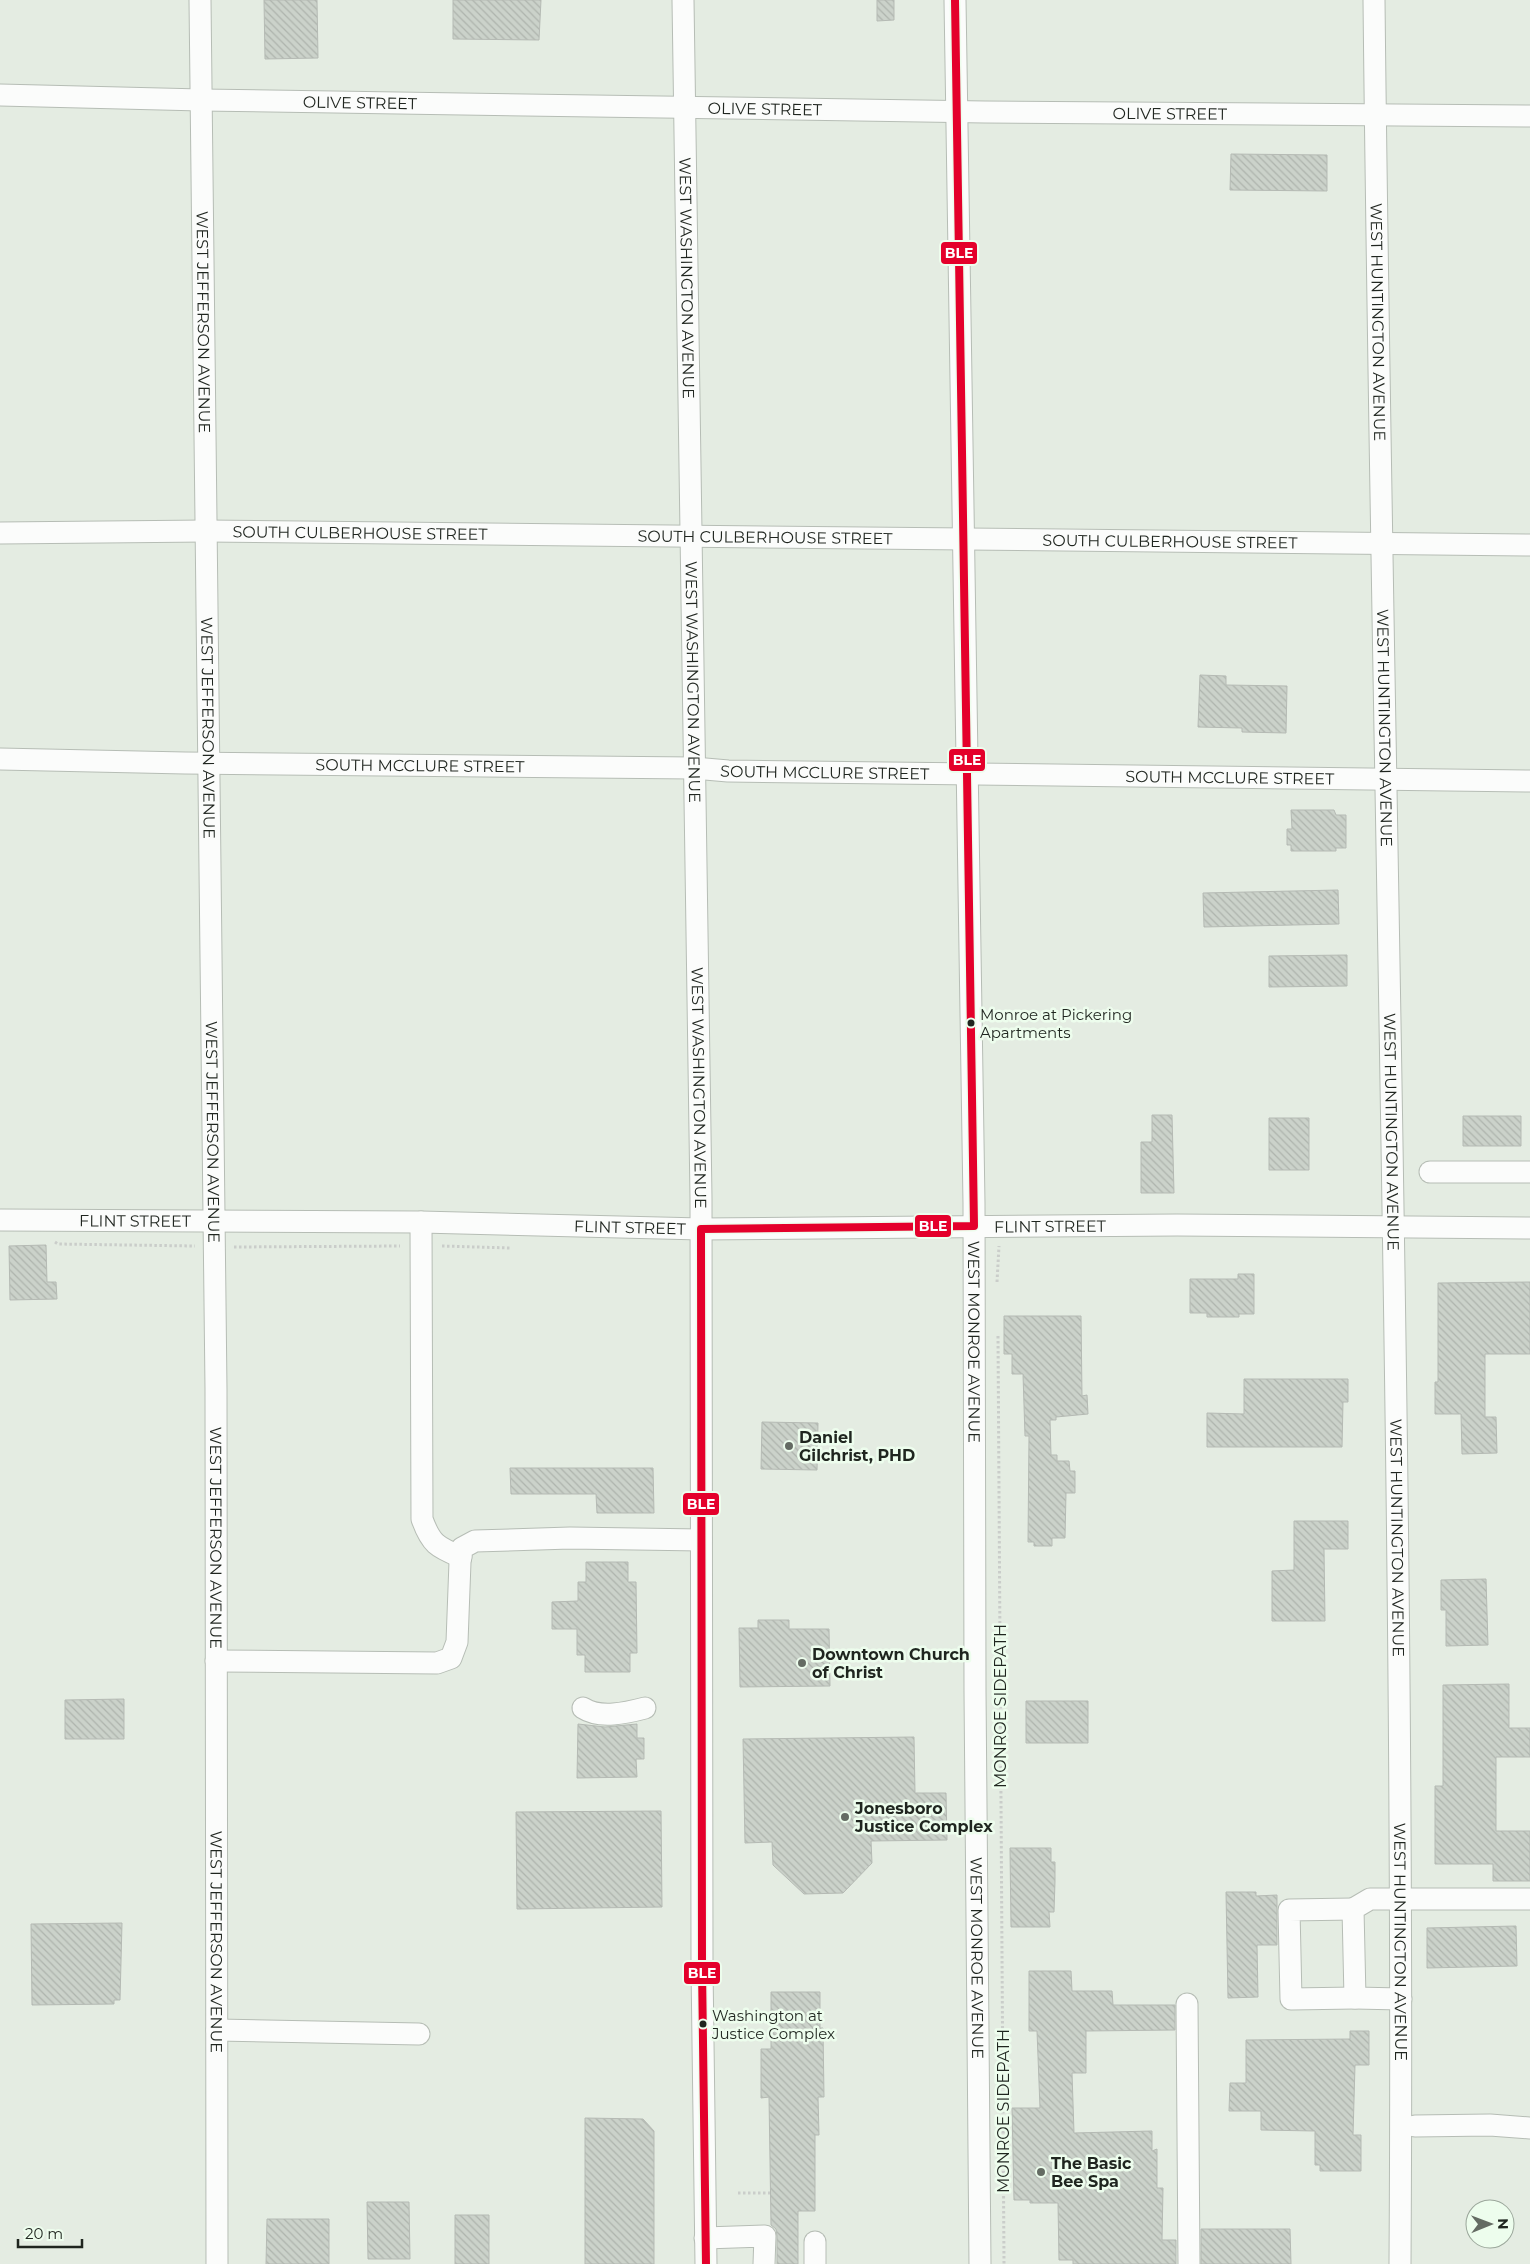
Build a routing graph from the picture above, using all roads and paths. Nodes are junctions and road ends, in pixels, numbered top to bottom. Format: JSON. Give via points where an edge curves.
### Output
{"nodes":[{"id":1,"x":200,"y":0,"type":"edge"},
{"id":2,"x":683,"y":0,"type":"edge"},
{"id":3,"x":955,"y":0,"type":"edge"},
{"id":4,"x":1374,"y":0,"type":"edge"},
{"id":5,"x":0,"y":94,"type":"edge"},
{"id":6,"x":201,"y":100,"type":"junction"},
{"id":7,"x":684,"y":106,"type":"junction"},
{"id":8,"x":957,"y":112,"type":"junction"},
{"id":9,"x":1375,"y":116,"type":"junction"},
{"id":10,"x":1530,"y":116,"type":"edge"},
{"id":11,"x":206,"y":531,"type":"junction"},
{"id":12,"x":0,"y":533,"type":"edge"},
{"id":13,"x":690,"y":538,"type":"junction"},
{"id":14,"x":964,"y":540,"type":"junction"},
{"id":15,"x":1383,"y":544,"type":"junction"},
{"id":16,"x":1530,"y":545,"type":"edge"},
{"id":17,"x":0,"y":759,"type":"edge"},
{"id":18,"x":210,"y":763,"type":"junction"},
{"id":19,"x":694,"y":768,"type":"junction"},
{"id":20,"x":968,"y":774,"type":"junction"},
{"id":21,"x":1388,"y":779,"type":"junction"},
{"id":22,"x":1530,"y":781,"type":"edge"},
{"id":23,"x":1430,"y":1172,"type":"dead end"},
{"id":24,"x":1530,"y":1172,"type":"edge"},
{"id":25,"x":0,"y":1220,"type":"edge"},
{"id":26,"x":214,"y":1221,"type":"junction"},
{"id":27,"x":421,"y":1222,"type":"junction"},
{"id":28,"x":974,"y":1226,"type":"junction"},
{"id":29,"x":1393,"y":1227,"type":"junction"},
{"id":30,"x":1530,"y":1228,"type":"edge"},
{"id":31,"x":701,"y":1229,"type":"junction"},
{"id":32,"x":999,"y":1238,"type":"dead end"},
{"id":33,"x":53,"y":1241,"type":"dead end"},
{"id":34,"x":421,"y":1246,"type":"junction"},
{"id":35,"x":214,"y":1247,"type":"junction"},
{"id":36,"x":519,"y":1248,"type":"dead end"},
{"id":37,"x":974,"y":1250,"type":"junction"},
{"id":38,"x":998,"y":1250,"type":"junction"},
{"id":39,"x":997,"y":1286,"type":"dead end"},
{"id":40,"x":998,"y":1335,"type":"dead end"},
{"id":41,"x":701,"y":1540,"type":"junction"},
{"id":42,"x":461,"y":1557,"type":"junction"},
{"id":43,"x":216,"y":1661,"type":"junction"},
{"id":44,"x":583,"y":1708,"type":"dead end"},
{"id":45,"x":645,"y":1708,"type":"dead end"},
{"id":46,"x":1399,"y":1899,"type":"junction"},
{"id":47,"x":1530,"y":1899,"type":"edge"},
{"id":48,"x":1353,"y":1909,"type":"junction"},
{"id":49,"x":1355,"y":1998,"type":"junction"},
{"id":50,"x":1402,"y":1999,"type":"junction"},
{"id":51,"x":1187,"y":2004,"type":"dead end"},
{"id":52,"x":216,"y":2030,"type":"junction"},
{"id":53,"x":419,"y":2034,"type":"dead end"},
{"id":54,"x":1415,"y":2126,"type":"dead end"},
{"id":55,"x":1530,"y":2128,"type":"edge"},
{"id":56,"x":738,"y":2193,"type":"dead end"},
{"id":57,"x":770,"y":2193,"type":"dead end"},
{"id":58,"x":705,"y":2238,"type":"junction"},
{"id":59,"x":815,"y":2242,"type":"dead end"},
{"id":60,"x":217,"y":2264,"type":"edge"},
{"id":61,"x":706,"y":2264,"type":"edge"},
{"id":62,"x":764,"y":2264,"type":"edge"},
{"id":63,"x":816,"y":2264,"type":"edge"},
{"id":64,"x":980,"y":2264,"type":"edge"},
{"id":65,"x":1004,"y":2264,"type":"edge"},
{"id":66,"x":1188,"y":2264,"type":"edge"},
{"id":67,"x":1400,"y":2264,"type":"edge"}],
"edges":[{"from":1,"to":6,"type":"street","name":"WEST JEFFERSON AVENUE"},
{"from":2,"to":7,"type":"street","name":"WEST WASHINGTON AVENUE"},
{"from":3,"to":8,"type":"street","name":"WEST MONROE AVENUE"},
{"from":4,"to":9,"type":"street","name":"WEST HUNTINGTON AVENUE"},
{"from":5,"to":6,"type":"street","name":"OLIVE STREET"},
{"from":6,"to":7,"type":"street","name":"OLIVE STREET"},
{"from":6,"to":11,"type":"street","name":"WEST JEFFERSON AVENUE"},
{"from":7,"to":8,"type":"street","name":"OLIVE STREET"},
{"from":7,"to":13,"type":"street","name":"WEST WASHINGTON AVENUE"},
{"from":8,"to":9,"type":"street","name":"OLIVE STREET"},
{"from":8,"to":14,"type":"street","name":"WEST MONROE AVENUE"},
{"from":9,"to":10,"type":"street","name":"OLIVE STREET"},
{"from":9,"to":15,"type":"street","name":"WEST HUNTINGTON AVENUE"},
{"from":11,"to":12,"type":"street","name":"SOUTH CULBERHOUSE STREET"},
{"from":11,"to":13,"type":"street","name":"SOUTH CULBERHOUSE STREET"},
{"from":11,"to":18,"type":"street","name":"WEST JEFFERSON AVENUE"},
{"from":13,"to":14,"type":"street","name":"SOUTH CULBERHOUSE STREET"},
{"from":13,"to":19,"type":"street","name":"WEST WASHINGTON AVENUE"},
{"from":14,"to":15,"type":"street","name":"SOUTH CULBERHOUSE STREET"},
{"from":14,"to":20,"type":"street","name":"WEST MONROE AVENUE"},
{"from":15,"to":16,"type":"street","name":"SOUTH CULBERHOUSE STREET"},
{"from":15,"to":21,"type":"street","name":"WEST HUNTINGTON AVENUE"},
{"from":17,"to":18,"type":"street","name":"SOUTH MCCLURE STREET"},
{"from":18,"to":19,"type":"street","name":"SOUTH MCCLURE STREET"},
{"from":18,"to":26,"type":"street","name":"WEST JEFFERSON AVENUE"},
{"from":19,"to":20,"type":"street","name":"SOUTH MCCLURE STREET"},
{"from":19,"to":31,"type":"street","name":"WEST WASHINGTON AVENUE"},
{"from":20,"to":21,"type":"street","name":"SOUTH MCCLURE STREET"},
{"from":20,"to":28,"type":"street","name":"WEST MONROE AVENUE"},
{"from":21,"to":22,"type":"street","name":"SOUTH MCCLURE STREET"},
{"from":21,"to":29,"type":"street","name":"WEST HUNTINGTON AVENUE"},
{"from":23,"to":24,"type":"street"},
{"from":25,"to":26,"type":"street","name":"FLINT STREET"},
{"from":26,"to":27,"type":"street","name":"FLINT STREET"},
{"from":26,"to":35,"type":"street","name":"WEST JEFFERSON AVENUE"},
{"from":27,"to":31,"type":"street","name":"FLINT STREET"},
{"from":27,"to":34,"type":"street"},
{"from":28,"to":29,"type":"street","name":"FLINT STREET"},
{"from":28,"to":31,"type":"street","name":"FLINT STREET"},
{"from":28,"to":37,"type":"street","name":"WEST MONROE AVENUE"},
{"from":29,"to":30,"type":"street","name":"FLINT STREET"},
{"from":29,"to":46,"type":"street","name":"WEST HUNTINGTON AVENUE"},
{"from":31,"to":41,"type":"street","name":"WEST WASHINGTON AVENUE"},
{"from":32,"to":38,"type":"path"},
{"from":33,"to":35,"type":"path","via":[[58,1244]]},
{"from":34,"to":35,"type":"path"},
{"from":34,"to":36,"type":"path"},
{"from":34,"to":42,"type":"street","via":[[422,1519],[430,1539],[442,1549]]},
{"from":35,"to":43,"type":"street","name":"WEST JEFFERSON AVENUE"},
{"from":37,"to":38,"type":"path"},
{"from":37,"to":64,"type":"street","name":"WEST MONROE AVENUE"},
{"from":38,"to":39,"type":"path"},
{"from":40,"to":65,"type":"path","name":"MONROE SIDEPATH"},
{"from":41,"to":42,"type":"street","via":[[570,1538],[475,1541],[462,1548]]},
{"from":41,"to":58,"type":"street","name":"WEST WASHINGTON AVENUE"},
{"from":42,"to":43,"type":"street","via":[[457,1642],[451,1658],[437,1663]]},
{"from":43,"to":52,"type":"street","name":"WEST JEFFERSON AVENUE"},
{"from":44,"to":45,"type":"street","via":[[592,1714],[628,1713]]},
{"from":46,"to":47,"type":"street"},
{"from":46,"to":48,"type":"street","via":[[1370,1899]]},
{"from":46,"to":50,"type":"street","name":"WEST HUNTINGTON AVENUE"},
{"from":48,"to":49,"type":"street"},
{"from":48,"to":49,"type":"street","via":[[1289,1910],[1291,1999]]},
{"from":49,"to":50,"type":"street"},
{"from":50,"to":67,"type":"street","name":"WEST HUNTINGTON AVENUE"},
{"from":51,"to":66,"type":"street"},
{"from":52,"to":53,"type":"street"},
{"from":52,"to":60,"type":"street","name":"WEST JEFFERSON AVENUE"},
{"from":54,"to":55,"type":"street"},
{"from":56,"to":57,"type":"path"},
{"from":58,"to":61,"type":"street","name":"WEST WASHINGTON AVENUE"},
{"from":58,"to":62,"type":"street","via":[[765,2236]]},
{"from":59,"to":63,"type":"street"}]}
